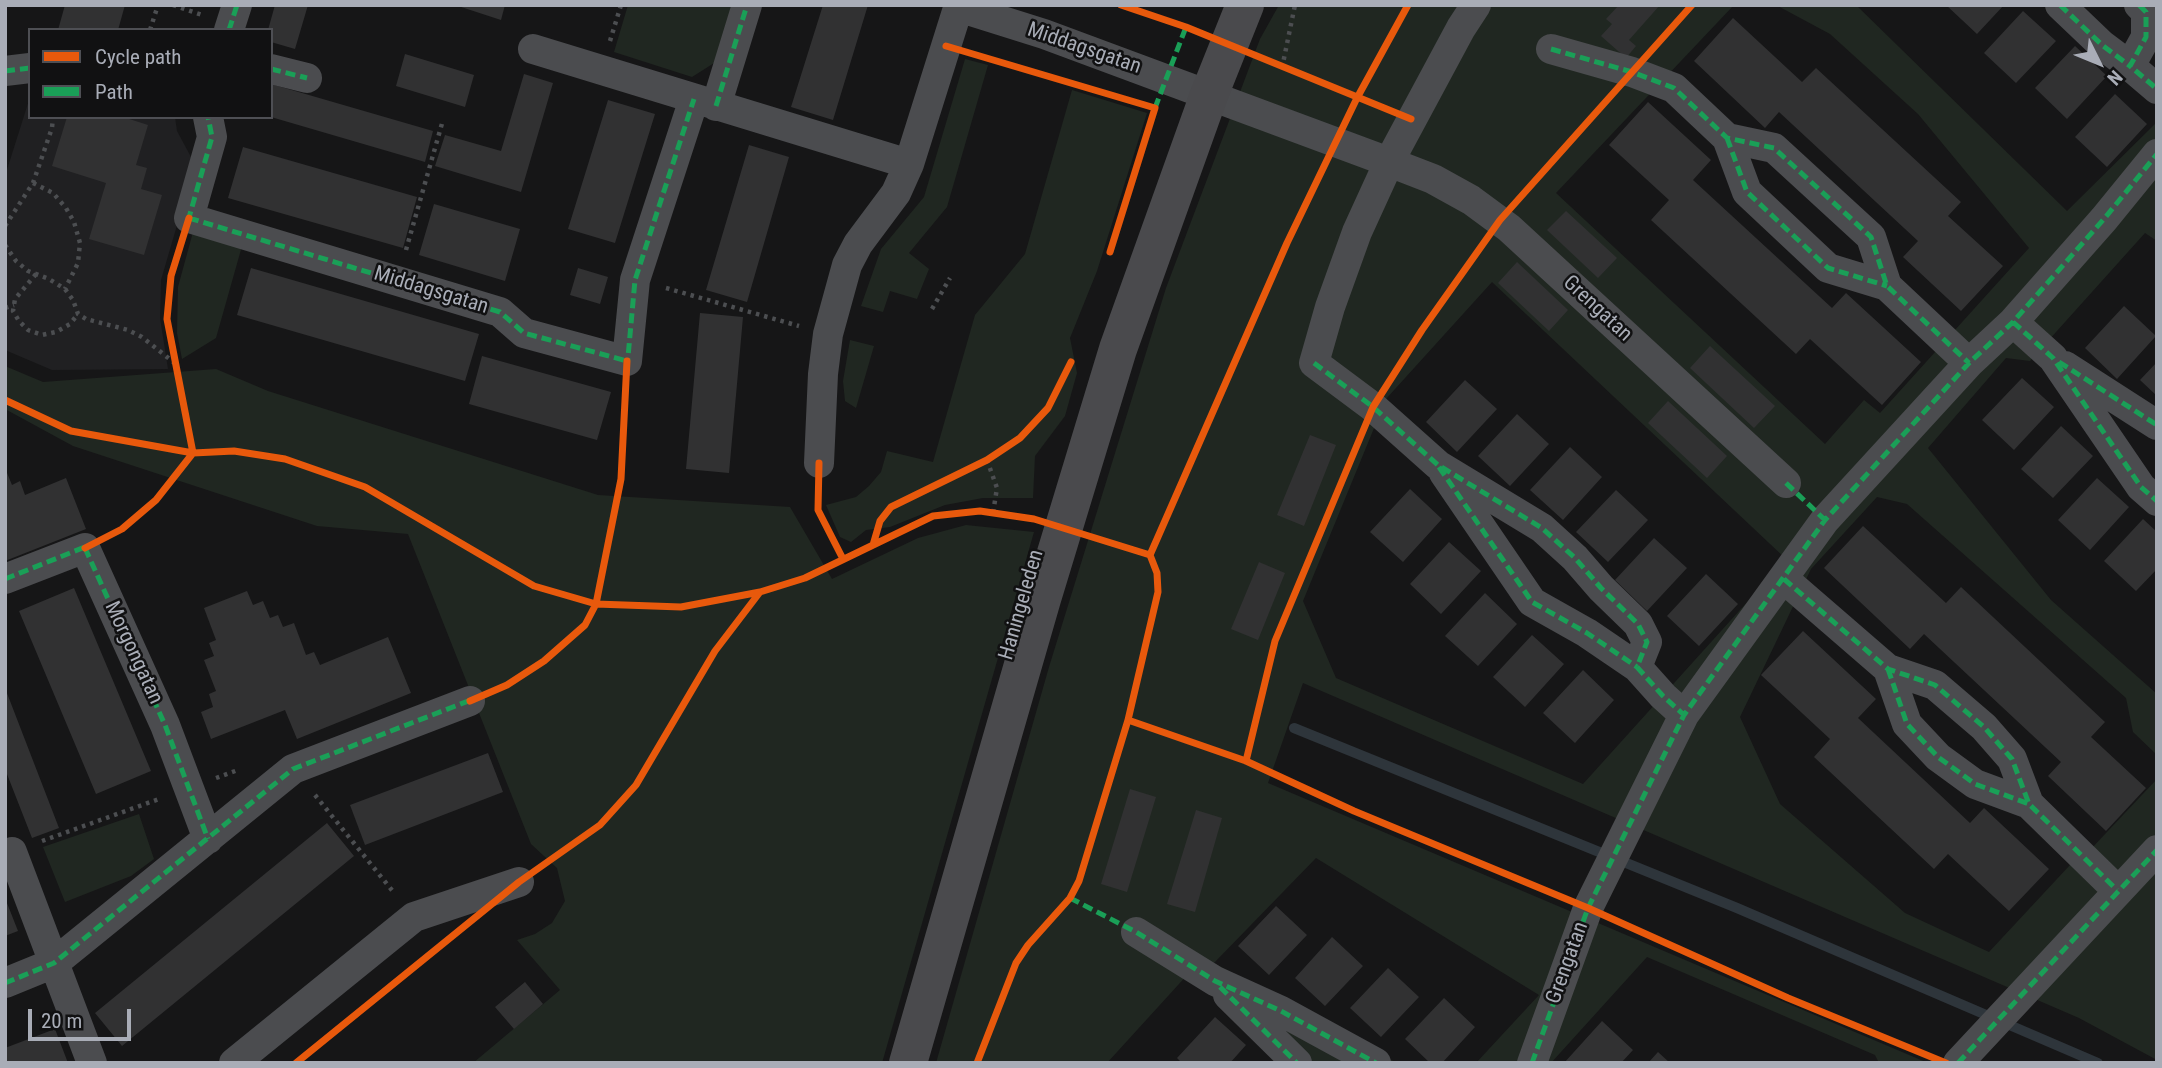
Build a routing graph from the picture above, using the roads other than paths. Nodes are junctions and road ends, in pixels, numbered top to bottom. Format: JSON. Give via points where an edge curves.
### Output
{"nodes":[{"id":1,"x":237,"y":5,"type":"edge"},
{"id":2,"x":747,"y":5,"type":"edge"},
{"id":3,"x":1245,"y":5,"type":"edge"},
{"id":4,"x":1476,"y":5,"type":"edge"},
{"id":5,"x":2060,"y":5,"type":"edge"},
{"id":6,"x":2139,"y":5,"type":"edge"},
{"id":7,"x":958,"y":6,"type":"edge"},
{"id":8,"x":230,"y":28,"type":"edge"},
{"id":9,"x":533,"y":49,"type":"dead end"},
{"id":10,"x":1552,"y":49,"type":"dead end"},
{"id":11,"x":2130,"y":66,"type":"junction"},
{"id":12,"x":28,"y":68,"type":"edge"},
{"id":13,"x":273,"y":70,"type":"edge"},
{"id":14,"x":5,"y":71,"type":"edge"},
{"id":15,"x":307,"y":78,"type":"dead end"},
{"id":16,"x":2157,"y":89,"type":"edge"},
{"id":17,"x":1209,"y":95,"type":"junction"},
{"id":18,"x":705,"y":102,"type":"junction"},
{"id":19,"x":208,"y":119,"type":"edge"},
{"id":20,"x":1727,"y":138,"type":"junction"},
{"id":21,"x":2157,"y":154,"type":"edge"},
{"id":22,"x":1389,"y":162,"type":"junction"},
{"id":23,"x":909,"y":164,"type":"junction"},
{"id":24,"x":1887,"y":286,"type":"junction"},
{"id":25,"x":2013,"y":321,"type":"junction"},
{"id":26,"x":2053,"y":358,"type":"junction"},
{"id":27,"x":1969,"y":363,"type":"junction"},
{"id":28,"x":2157,"y":425,"type":"edge"},
{"id":29,"x":819,"y":463,"type":"dead end"},
{"id":30,"x":1438,"y":465,"type":"junction"},
{"id":31,"x":1786,"y":483,"type":"dead end"},
{"id":32,"x":2157,"y":501,"type":"edge"},
{"id":33,"x":5,"y":579,"type":"edge"},
{"id":34,"x":1784,"y":579,"type":"junction"},
{"id":35,"x":1637,"y":667,"type":"junction"},
{"id":36,"x":1888,"y":669,"type":"junction"},
{"id":37,"x":470,"y":701,"type":"dead end"},
{"id":38,"x":1684,"y":715,"type":"junction"},
{"id":39,"x":2029,"y":804,"type":"junction"},
{"id":40,"x":208,"y":839,"type":"junction"},
{"id":41,"x":2157,"y":850,"type":"edge"},
{"id":42,"x":12,"y":852,"type":"dead end"},
{"id":43,"x":519,"y":882,"type":"dead end"},
{"id":44,"x":2117,"y":890,"type":"junction"},
{"id":45,"x":1136,"y":932,"type":"dead end"},
{"id":46,"x":54,"y":964,"type":"junction"},
{"id":47,"x":1215,"y":981,"type":"junction"},
{"id":48,"x":5,"y":983,"type":"edge"},
{"id":49,"x":92,"y":1063,"type":"edge"},
{"id":50,"x":234,"y":1063,"type":"edge"},
{"id":51,"x":908,"y":1063,"type":"edge"},
{"id":52,"x":1297,"y":1063,"type":"edge"},
{"id":53,"x":1376,"y":1063,"type":"edge"},
{"id":54,"x":1532,"y":1063,"type":"edge"},
{"id":55,"x":1958,"y":1063,"type":"edge"}],
"edges":[{"from":1,"to":8,"type":"street"},
{"from":2,"to":18,"type":"street","name":"Middagsgatan"},
{"from":3,"to":17,"type":"main road","name":"Haningeleden"},
{"from":4,"to":22,"type":"street"},
{"from":5,"to":11,"type":"street"},
{"from":6,"to":11,"type":"street","via":[[2146,12],[2146,37]]},
{"from":7,"to":17,"type":"street","name":"Middagsgatan"},
{"from":7,"to":23,"type":"street","name":"Middagsgatan"},
{"from":9,"to":18,"type":"street"},
{"from":10,"to":20,"type":"street","via":[[1674,88]]},
{"from":11,"to":16,"type":"street"},
{"from":12,"to":14,"type":"street"},
{"from":13,"to":15,"type":"street"},
{"from":17,"to":22,"type":"street","name":"Grengatan"},
{"from":17,"to":51,"type":"main road","name":"Haningeleden","via":[[1118,349]]},
{"from":18,"to":19,"type":"street","name":"Middagsgatan","via":[[635,280],[627,361],[524,333],[500,312],[189,218],[212,137]]},
{"from":18,"to":23,"type":"street"},
{"from":20,"to":24,"type":"street","via":[[1747,192],[1828,268]]},
{"from":20,"to":24,"type":"street","via":[[1773,148],[1871,237]]},
{"from":21,"to":25,"type":"street","name":"Grengatan"},
{"from":22,"to":30,"type":"street","via":[[1357,232],[1314,363],[1373,407]]},
{"from":22,"to":31,"type":"street","name":"Grengatan","via":[[1433,179],[1500,220]]},
{"from":23,"to":29,"type":"street","name":"Middagsgatan","via":[[896,193],[847,265],[828,334]]},
{"from":24,"to":27,"type":"street"},
{"from":25,"to":26,"type":"street"},
{"from":25,"to":27,"type":"street","name":"Grengatan"},
{"from":26,"to":28,"type":"street"},
{"from":26,"to":32,"type":"street","via":[[2141,487]]},
{"from":27,"to":34,"type":"street","name":"Grengatan","via":[[1825,520]]},
{"from":30,"to":35,"type":"street","via":[[1532,602]]},
{"from":30,"to":35,"type":"street","via":[[1542,528],[1575,558],[1638,624],[1647,642]]},
{"from":33,"to":40,"type":"street","name":"Morgongatan","via":[[85,548],[165,725]]},
{"from":34,"to":36,"type":"street"},
{"from":34,"to":38,"type":"street","name":"Grengatan"},
{"from":35,"to":38,"type":"street"},
{"from":36,"to":39,"type":"street","via":[[1935,685],[1984,727],[2012,758]]},
{"from":36,"to":39,"type":"street","via":[[1908,724],[1938,757],[1975,784]]},
{"from":37,"to":40,"type":"street","via":[[293,769]]},
{"from":38,"to":54,"type":"street","name":"Grengatan","via":[[1588,908]]},
{"from":39,"to":44,"type":"street"},
{"from":40,"to":46,"type":"street"},
{"from":41,"to":44,"type":"street"},
{"from":42,"to":46,"type":"street"},
{"from":43,"to":50,"type":"street","via":[[414,917]]},
{"from":44,"to":55,"type":"street"},
{"from":45,"to":47,"type":"street"},
{"from":46,"to":48,"type":"street"},
{"from":46,"to":49,"type":"street"},
{"from":47,"to":52,"type":"street"},
{"from":47,"to":53,"type":"street"}]}
